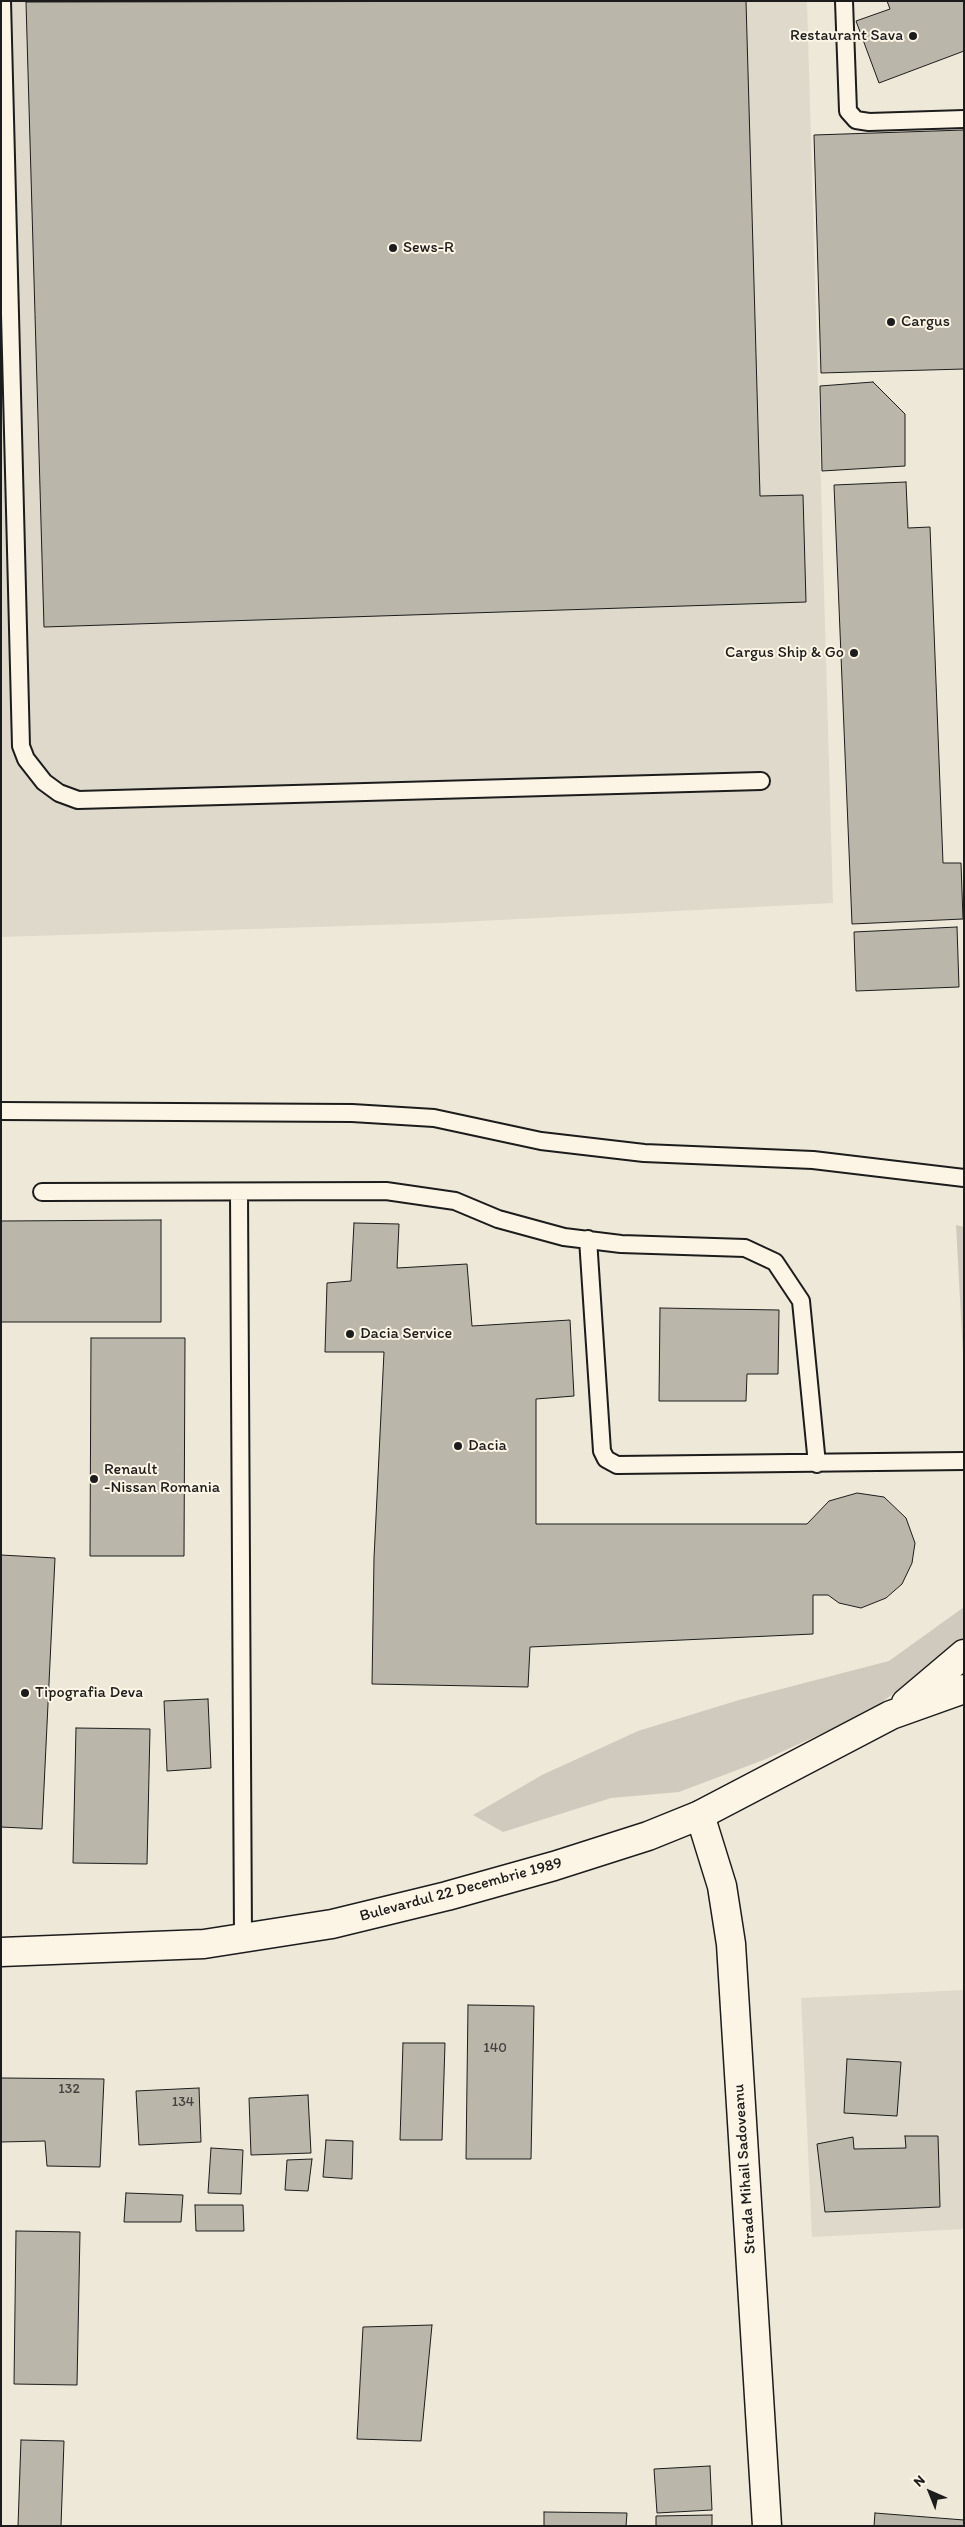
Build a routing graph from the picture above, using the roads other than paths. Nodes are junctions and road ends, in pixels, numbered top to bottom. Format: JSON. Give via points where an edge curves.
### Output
{"nodes":[{"id":1,"x":2,"y":1,"type":"edge"},
{"id":2,"x":844,"y":1,"type":"edge"},
{"id":3,"x":964,"y":119,"type":"edge"},
{"id":4,"x":761,"y":781,"type":"dead end"},
{"id":5,"x":1,"y":1111,"type":"edge"},
{"id":6,"x":964,"y":1178,"type":"edge"},
{"id":7,"x":42,"y":1192,"type":"dead end"},
{"id":8,"x":239,"y":1193,"type":"junction"},
{"id":9,"x":588,"y":1239,"type":"junction"},
{"id":10,"x":964,"y":1461,"type":"edge"},
{"id":11,"x":817,"y":1464,"type":"junction"},
{"id":12,"x":964,"y":1654,"type":"edge"},
{"id":13,"x":964,"y":1689,"type":"edge"},
{"id":14,"x":891,"y":1715,"type":"junction"},
{"id":15,"x":700,"y":1815,"type":"junction"},
{"id":16,"x":243,"y":1939,"type":"junction"},
{"id":17,"x":1,"y":1952,"type":"edge"},
{"id":18,"x":768,"y":2526,"type":"edge"}],
"edges":[{"from":1,"to":4,"type":"lane","via":[[22,746],[26,759],[44,782],[59,793],[78,800]]},
{"from":2,"to":3,"type":"lane","via":[[848,111],[856,120]]},
{"from":5,"to":6,"type":"lane","via":[[352,1113],[434,1118],[541,1142],[635,1152],[813,1160]]},
{"from":7,"to":8,"type":"lane"},
{"from":8,"to":9,"type":"lane","via":[[386,1191],[454,1201],[498,1219],[564,1237]]},
{"from":8,"to":16,"type":"lane"},
{"from":9,"to":11,"type":"lane","via":[[621,1244],[745,1248],[775,1262],[801,1302]]},
{"from":9,"to":11,"type":"lane","via":[[602,1450],[606,1459],[616,1465]]},
{"from":10,"to":11,"type":"lane"},
{"from":12,"to":14,"type":"main road","name":"Bulevardul 22 Decembrie 1989"},
{"from":13,"to":14,"type":"main road","name":"Bulevardul 22 Decembrie 1989"},
{"from":14,"to":15,"type":"main road","name":"Bulevardul 22 Decembrie 1989"},
{"from":15,"to":16,"type":"main road","name":"Bulevardul 22 Decembrie 1989","via":[[620,1845],[446,1896],[332,1924]]},
{"from":15,"to":18,"type":"main road","name":"Strada Mihail Sadoveanu","via":[[722,1886],[731,1944]]},
{"from":16,"to":17,"type":"main road","name":"Bulevardul 22 Decembrie 1989","via":[[204,1944]]}]}
